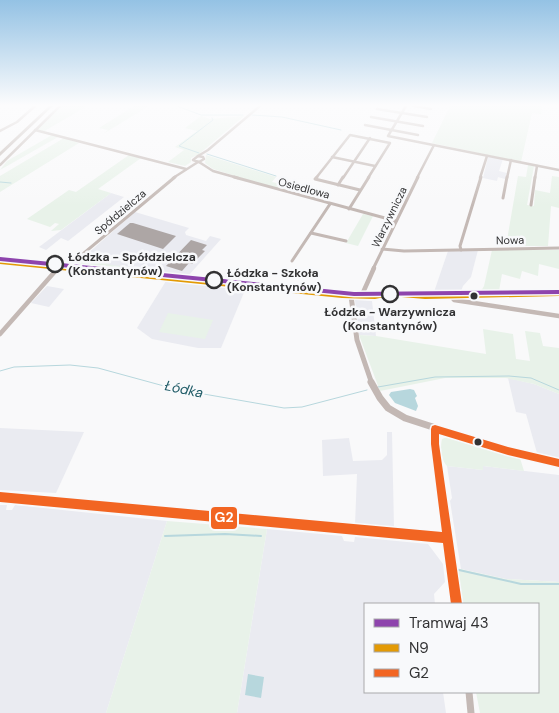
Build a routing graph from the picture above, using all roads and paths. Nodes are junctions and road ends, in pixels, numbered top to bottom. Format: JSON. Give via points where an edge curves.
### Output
{"nodes":[{"id":1,"x":9,"y":139,"type":"edge"},
{"id":2,"x":16,"y":139,"type":"edge"},
{"id":3,"x":26,"y":139,"type":"edge"},
{"id":4,"x":73,"y":139,"type":"edge"},
{"id":5,"x":221,"y":139,"type":"edge"},
{"id":6,"x":347,"y":139,"type":"edge"},
{"id":7,"x":369,"y":139,"type":"edge"},
{"id":8,"x":376,"y":139,"type":"edge"},
{"id":9,"x":405,"y":139,"type":"edge"},
{"id":10,"x":434,"y":145,"type":"junction"},
{"id":11,"x":0,"y":148,"type":"edge"},
{"id":12,"x":208,"y":150,"type":"junction"},
{"id":13,"x":0,"y":155,"type":"edge"},
{"id":14,"x":198,"y":156,"type":"junction"},
{"id":15,"x":487,"y":156,"type":"junction"},
{"id":16,"x":332,"y":157,"type":"junction"},
{"id":17,"x":511,"y":160,"type":"junction"},
{"id":18,"x":201,"y":161,"type":"junction"},
{"id":19,"x":354,"y":161,"type":"junction"},
{"id":20,"x":193,"y":162,"type":"junction"},
{"id":21,"x":0,"y":165,"type":"edge"},
{"id":22,"x":375,"y":166,"type":"junction"},
{"id":23,"x":537,"y":166,"type":"junction"},
{"id":24,"x":186,"y":168,"type":"junction"},
{"id":25,"x":559,"y":170,"type":"edge"},
{"id":26,"x":338,"y":185,"type":"junction"},
{"id":27,"x":360,"y":190,"type":"junction"},
{"id":28,"x":503,"y":198,"type":"dead end"},
{"id":29,"x":330,"y":204,"type":"junction"},
{"id":30,"x":531,"y":205,"type":"dead end"},
{"id":31,"x":349,"y":209,"type":"junction"},
{"id":32,"x":396,"y":221,"type":"junction"},
{"id":33,"x":311,"y":233,"type":"junction"},
{"id":34,"x":346,"y":241,"type":"dead end"},
{"id":35,"x":559,"y":248,"type":"edge"},
{"id":36,"x":382,"y":249,"type":"junction"},
{"id":37,"x":461,"y":250,"type":"junction"},
{"id":38,"x":292,"y":261,"type":"dead end"},
{"id":39,"x":0,"y":262,"type":"edge"},
{"id":40,"x":59,"y":268,"type":"junction"},
{"id":41,"x":66,"y":268,"type":"junction"},
{"id":42,"x":559,"y":294,"type":"edge"},
{"id":43,"x":351,"y":296,"type":"junction"},
{"id":44,"x":451,"y":296,"type":"junction"},
{"id":45,"x":361,"y":297,"type":"junction"},
{"id":46,"x":559,"y":316,"type":"edge"},
{"id":47,"x":0,"y":334,"type":"edge"},
{"id":48,"x":435,"y":429,"type":"junction"},
{"id":49,"x":559,"y":463,"type":"edge"},
{"id":50,"x":0,"y":498,"type":"edge"},
{"id":51,"x":448,"y":538,"type":"junction"},
{"id":52,"x":457,"y":603,"type":"edge"},
{"id":53,"x":469,"y":693,"type":"edge"},
{"id":54,"x":472,"y":713,"type":"edge"}],
"edges":[{"from":1,"to":11,"type":"highway"},
{"from":2,"to":13,"type":"highway"},
{"from":3,"to":21,"type":"street"},
{"from":4,"to":24,"type":"street"},
{"from":5,"to":12,"type":"street"},
{"from":6,"to":16,"type":"street"},
{"from":7,"to":19,"type":"street"},
{"from":8,"to":22,"type":"street","via":[[389,142]]},
{"from":9,"to":10,"type":"street"},
{"from":10,"to":15,"type":"street"},
{"from":10,"to":32,"type":"street","name":"Warzywnicza"},
{"from":12,"to":14,"type":"street"},
{"from":12,"to":18,"type":"street"},
{"from":14,"to":18,"type":"street","name":"Osiedlowa"},
{"from":14,"to":20,"type":"street"},
{"from":15,"to":17,"type":"street"},
{"from":15,"to":37,"type":"street"},
{"from":16,"to":19,"type":"street"},
{"from":16,"to":26,"type":"street","via":[[315,179]]},
{"from":17,"to":23,"type":"street"},
{"from":17,"to":28,"type":"street"},
{"from":18,"to":20,"type":"street"},
{"from":18,"to":29,"type":"street","name":"Osiedlowa","via":[[208,168]]},
{"from":19,"to":22,"type":"street"},
{"from":19,"to":26,"type":"street"},
{"from":20,"to":24,"type":"street","name":"Spółdzielcza"},
{"from":22,"to":27,"type":"street"},
{"from":23,"to":25,"type":"street"},
{"from":23,"to":30,"type":"street"},
{"from":24,"to":41,"type":"street","name":"Spółdzielcza"},
{"from":26,"to":27,"type":"street"},
{"from":27,"to":31,"type":"street"},
{"from":29,"to":31,"type":"street","name":"Osiedlowa"},
{"from":29,"to":33,"type":"street"},
{"from":31,"to":32,"type":"street","name":"Osiedlowa"},
{"from":32,"to":36,"type":"street","name":"Warzywnicza"},
{"from":33,"to":34,"type":"street"},
{"from":33,"to":38,"type":"street"},
{"from":35,"to":37,"type":"street","name":"Nowa"},
{"from":36,"to":37,"type":"street","name":"Nowa"},
{"from":36,"to":45,"type":"street","name":"Warzywnicza"},
{"from":39,"to":40,"type":"main road"},
{"from":40,"to":41,"type":"main road"},
{"from":40,"to":47,"type":"street"},
{"from":41,"to":43,"type":"main road"},
{"from":42,"to":44,"type":"main road"},
{"from":43,"to":45,"type":"main road"},
{"from":43,"to":48,"type":"main road","via":[[360,349],[379,398],[400,416]]},
{"from":44,"to":45,"type":"main road"},
{"from":44,"to":46,"type":"street","via":[[454,300]]},
{"from":48,"to":49,"type":"main road"},
{"from":48,"to":51,"type":"street"},
{"from":50,"to":51,"type":"street"},
{"from":51,"to":52,"type":"street"},
{"from":53,"to":54,"type":"street"}]}
